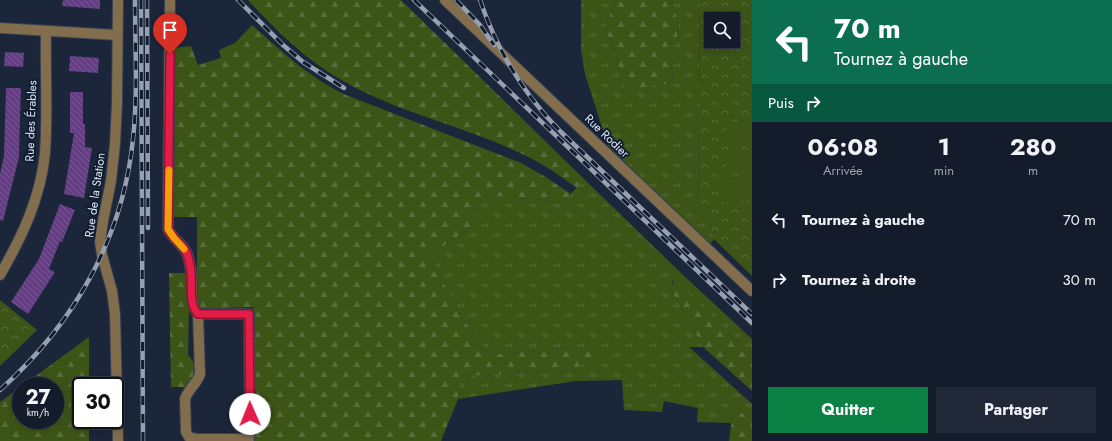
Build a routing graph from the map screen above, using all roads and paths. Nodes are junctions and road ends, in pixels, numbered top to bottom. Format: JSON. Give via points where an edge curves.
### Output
{"nodes":[{"id":1,"x":118,"y":0,"type":"edge"},
{"id":2,"x":170,"y":0,"type":"edge"},
{"id":3,"x":445,"y":0,"type":"edge"},
{"id":4,"x":0,"y":28,"type":"edge"},
{"id":5,"x":46,"y":31,"type":"junction"},
{"id":6,"x":117,"y":35,"type":"junction"},
{"id":7,"x":0,"y":275,"type":"edge"},
{"id":8,"x":752,"y":291,"type":"edge"},
{"id":9,"x":198,"y":314,"type":"junction"},
{"id":10,"x":248,"y":440,"type":"edge"},
{"id":11,"x":118,"y":441,"type":"edge"}],
"edges":[{"from":1,"to":6,"type":"street","name":"Rue de la Station"},
{"from":2,"to":9,"type":"street","via":[[168,229],[188,257],[193,303]]},
{"from":3,"to":8,"type":"street","name":"Rue Rodier"},
{"from":4,"to":5,"type":"street"},
{"from":5,"to":6,"type":"street"},
{"from":5,"to":7,"type":"street","name":"Rue des Érables","via":[[43,166],[27,223]]},
{"from":6,"to":11,"type":"street","name":"Rue de la Station","via":[[115,144],[100,242],[115,314]]},
{"from":9,"to":10,"type":"street","via":[[249,314]]},
{"from":9,"to":10,"type":"street","via":[[200,374],[185,399],[186,432],[189,437],[197,439]]}]}
